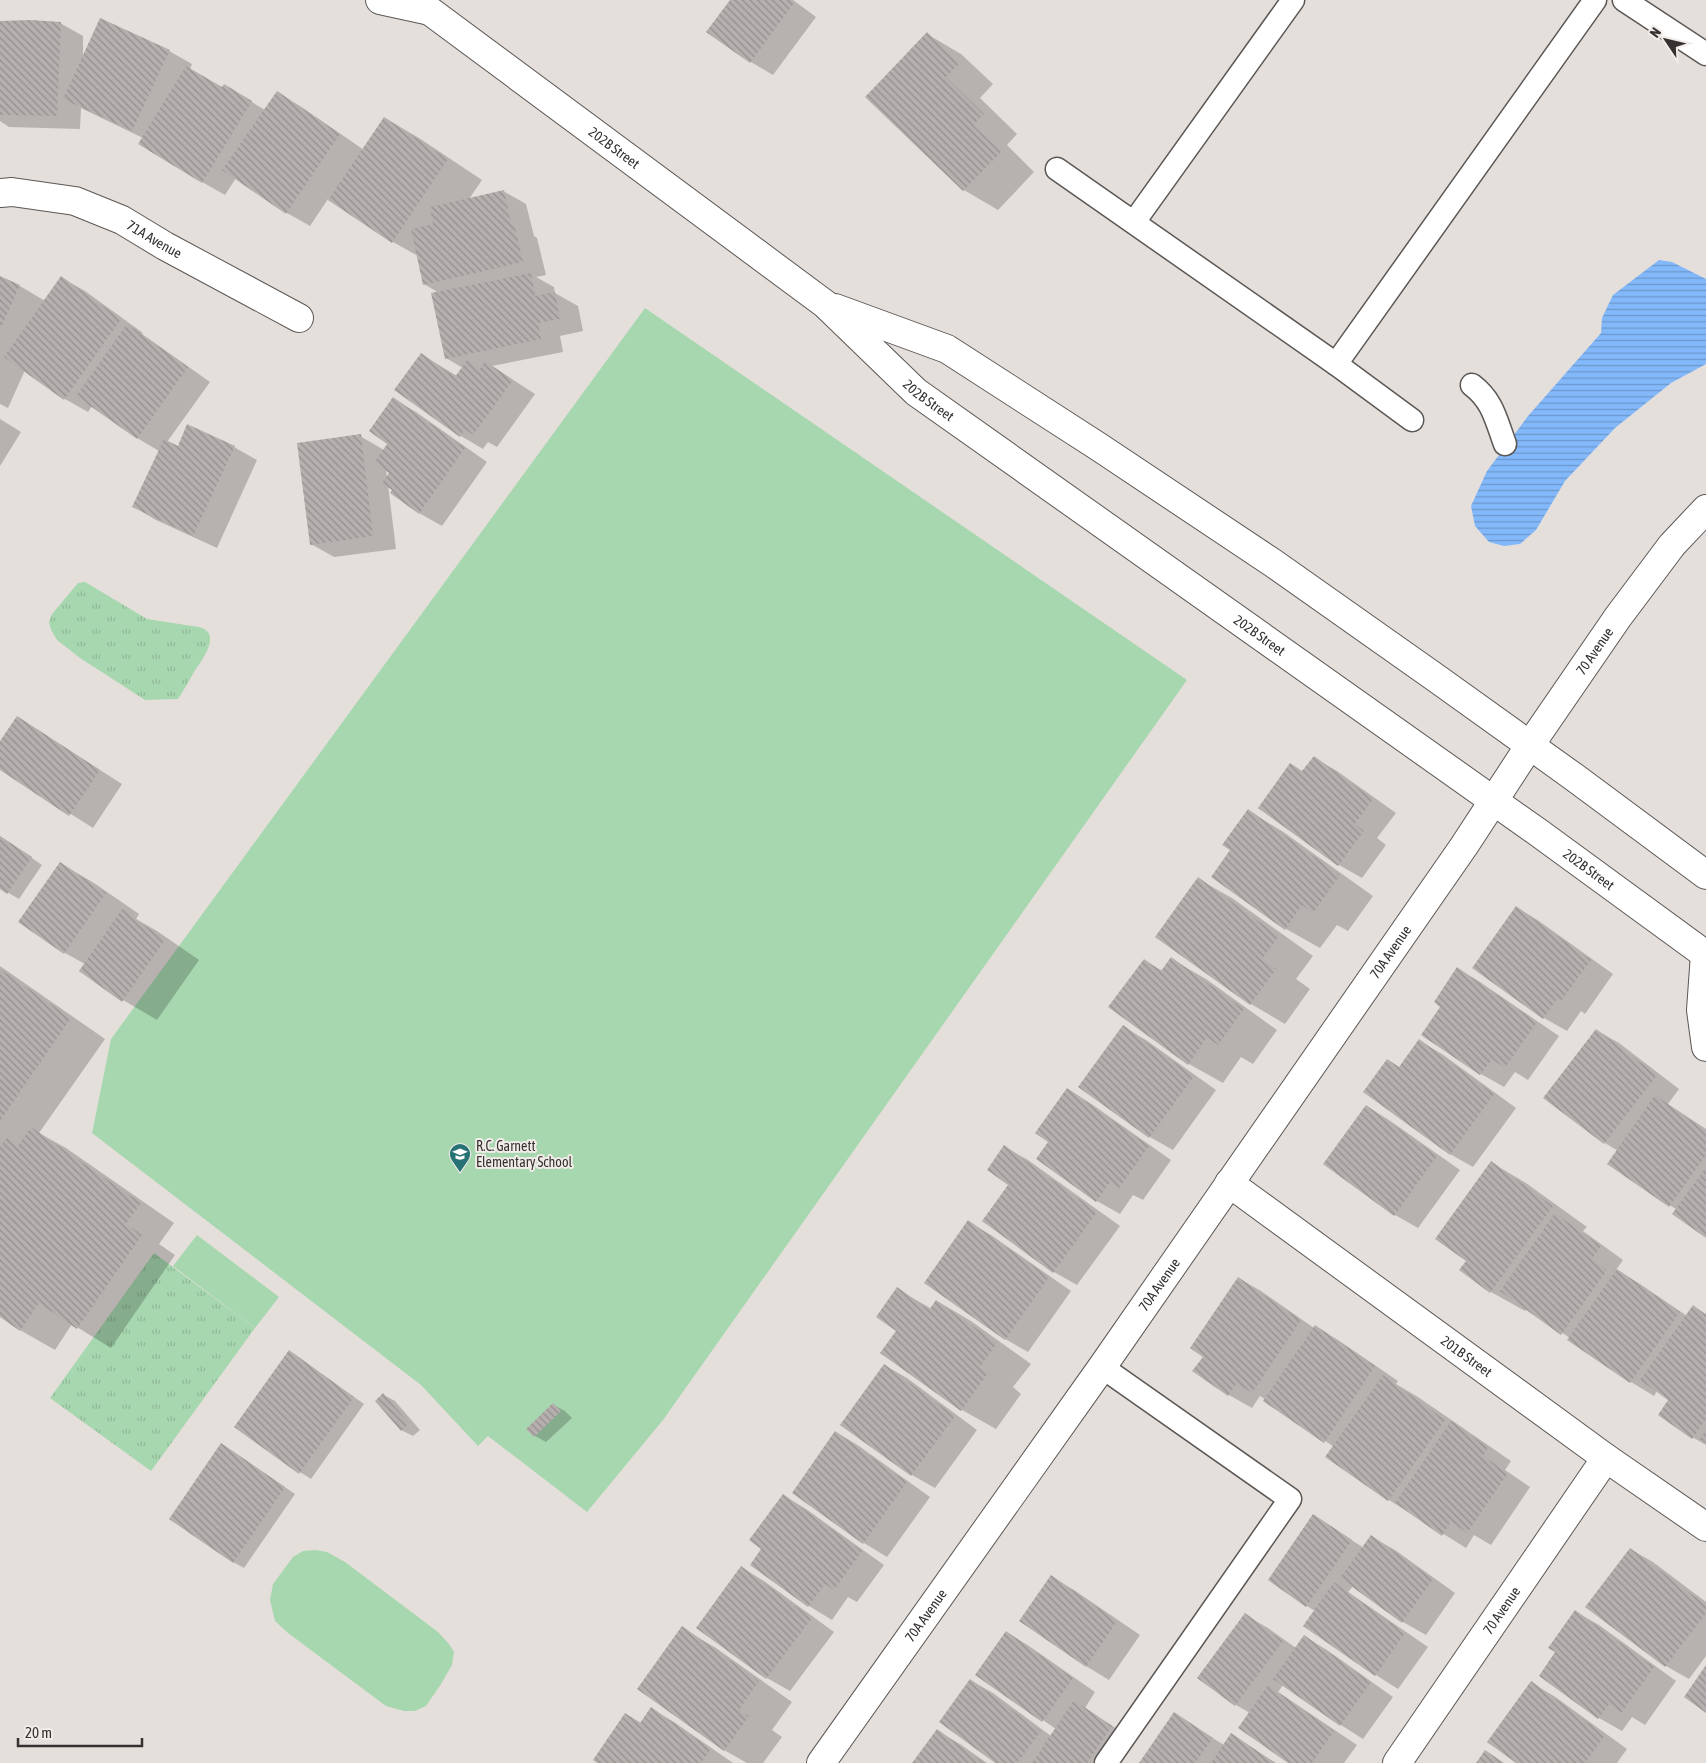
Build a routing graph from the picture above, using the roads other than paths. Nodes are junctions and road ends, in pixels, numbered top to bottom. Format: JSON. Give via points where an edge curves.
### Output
{"nodes":[{"id":1,"x":380,"y":0,"type":"edge"},
{"id":2,"x":1293,"y":0,"type":"edge"},
{"id":3,"x":1595,"y":0,"type":"edge"},
{"id":4,"x":1624,"y":0,"type":"edge"},
{"id":5,"x":420,"y":5,"type":"edge"},
{"id":6,"x":1706,"y":54,"type":"edge"},
{"id":7,"x":1057,"y":169,"type":"dead end"},
{"id":8,"x":0,"y":193,"type":"edge"},
{"id":9,"x":1134,"y":222,"type":"junction"},
{"id":10,"x":825,"y":304,"type":"junction"},
{"id":11,"x":299,"y":318,"type":"dead end"},
{"id":12,"x":1336,"y":364,"type":"junction"},
{"id":13,"x":1472,"y":385,"type":"dead end"},
{"id":14,"x":1412,"y":420,"type":"dead end"},
{"id":15,"x":1505,"y":444,"type":"dead end"},
{"id":16,"x":1706,"y":509,"type":"edge"},
{"id":17,"x":1530,"y":745,"type":"junction"},
{"id":18,"x":1493,"y":801,"type":"junction"},
{"id":19,"x":1706,"y":875,"type":"edge"},
{"id":20,"x":1705,"y":954,"type":"edge"},
{"id":21,"x":1706,"y":1047,"type":"edge"},
{"id":22,"x":1229,"y":1183,"type":"junction"},
{"id":23,"x":1102,"y":1367,"type":"junction"},
{"id":24,"x":1606,"y":1458,"type":"junction"},
{"id":25,"x":1706,"y":1527,"type":"edge"},
{"id":26,"x":821,"y":1763,"type":"edge"},
{"id":27,"x":1106,"y":1763,"type":"edge"},
{"id":28,"x":1397,"y":1763,"type":"edge"}],
"edges":[{"from":1,"to":5,"type":"street","name":"202B Street"},
{"from":2,"to":9,"type":"lane"},
{"from":3,"to":12,"type":"lane"},
{"from":4,"to":6,"type":"lane"},
{"from":5,"to":10,"type":"street","name":"202B Street"},
{"from":7,"to":9,"type":"lane"},
{"from":8,"to":11,"type":"street","name":"71A Avenue","via":[[75,201],[122,220]]},
{"from":9,"to":12,"type":"lane"},
{"from":10,"to":17,"type":"street","name":"202B Street","via":[[947,349],[1265,558]]},
{"from":10,"to":18,"type":"street","name":"202B Street","via":[[916,392]]},
{"from":12,"to":14,"type":"lane"},
{"from":13,"to":15,"type":"lane","via":[[1491,406]]},
{"from":16,"to":17,"type":"street","name":"70 Avenue","via":[[1672,545],[1648,577]]},
{"from":17,"to":18,"type":"street","name":"70 Avenue"},
{"from":17,"to":19,"type":"street","name":"202B Street"},
{"from":18,"to":20,"type":"street","name":"202B Street"},
{"from":18,"to":22,"type":"street","name":"70A Avenue"},
{"from":20,"to":21,"type":"street","name":"202B Street","via":[[1702,1010]]},
{"from":22,"to":23,"type":"street","name":"70A Avenue"},
{"from":22,"to":24,"type":"street","name":"201B Street"},
{"from":23,"to":26,"type":"street","name":"70A Avenue"},
{"from":23,"to":27,"type":"lane","via":[[1290,1499]]},
{"from":24,"to":25,"type":"street","name":"201B Street"},
{"from":24,"to":28,"type":"street","name":"70 Avenue"}]}
